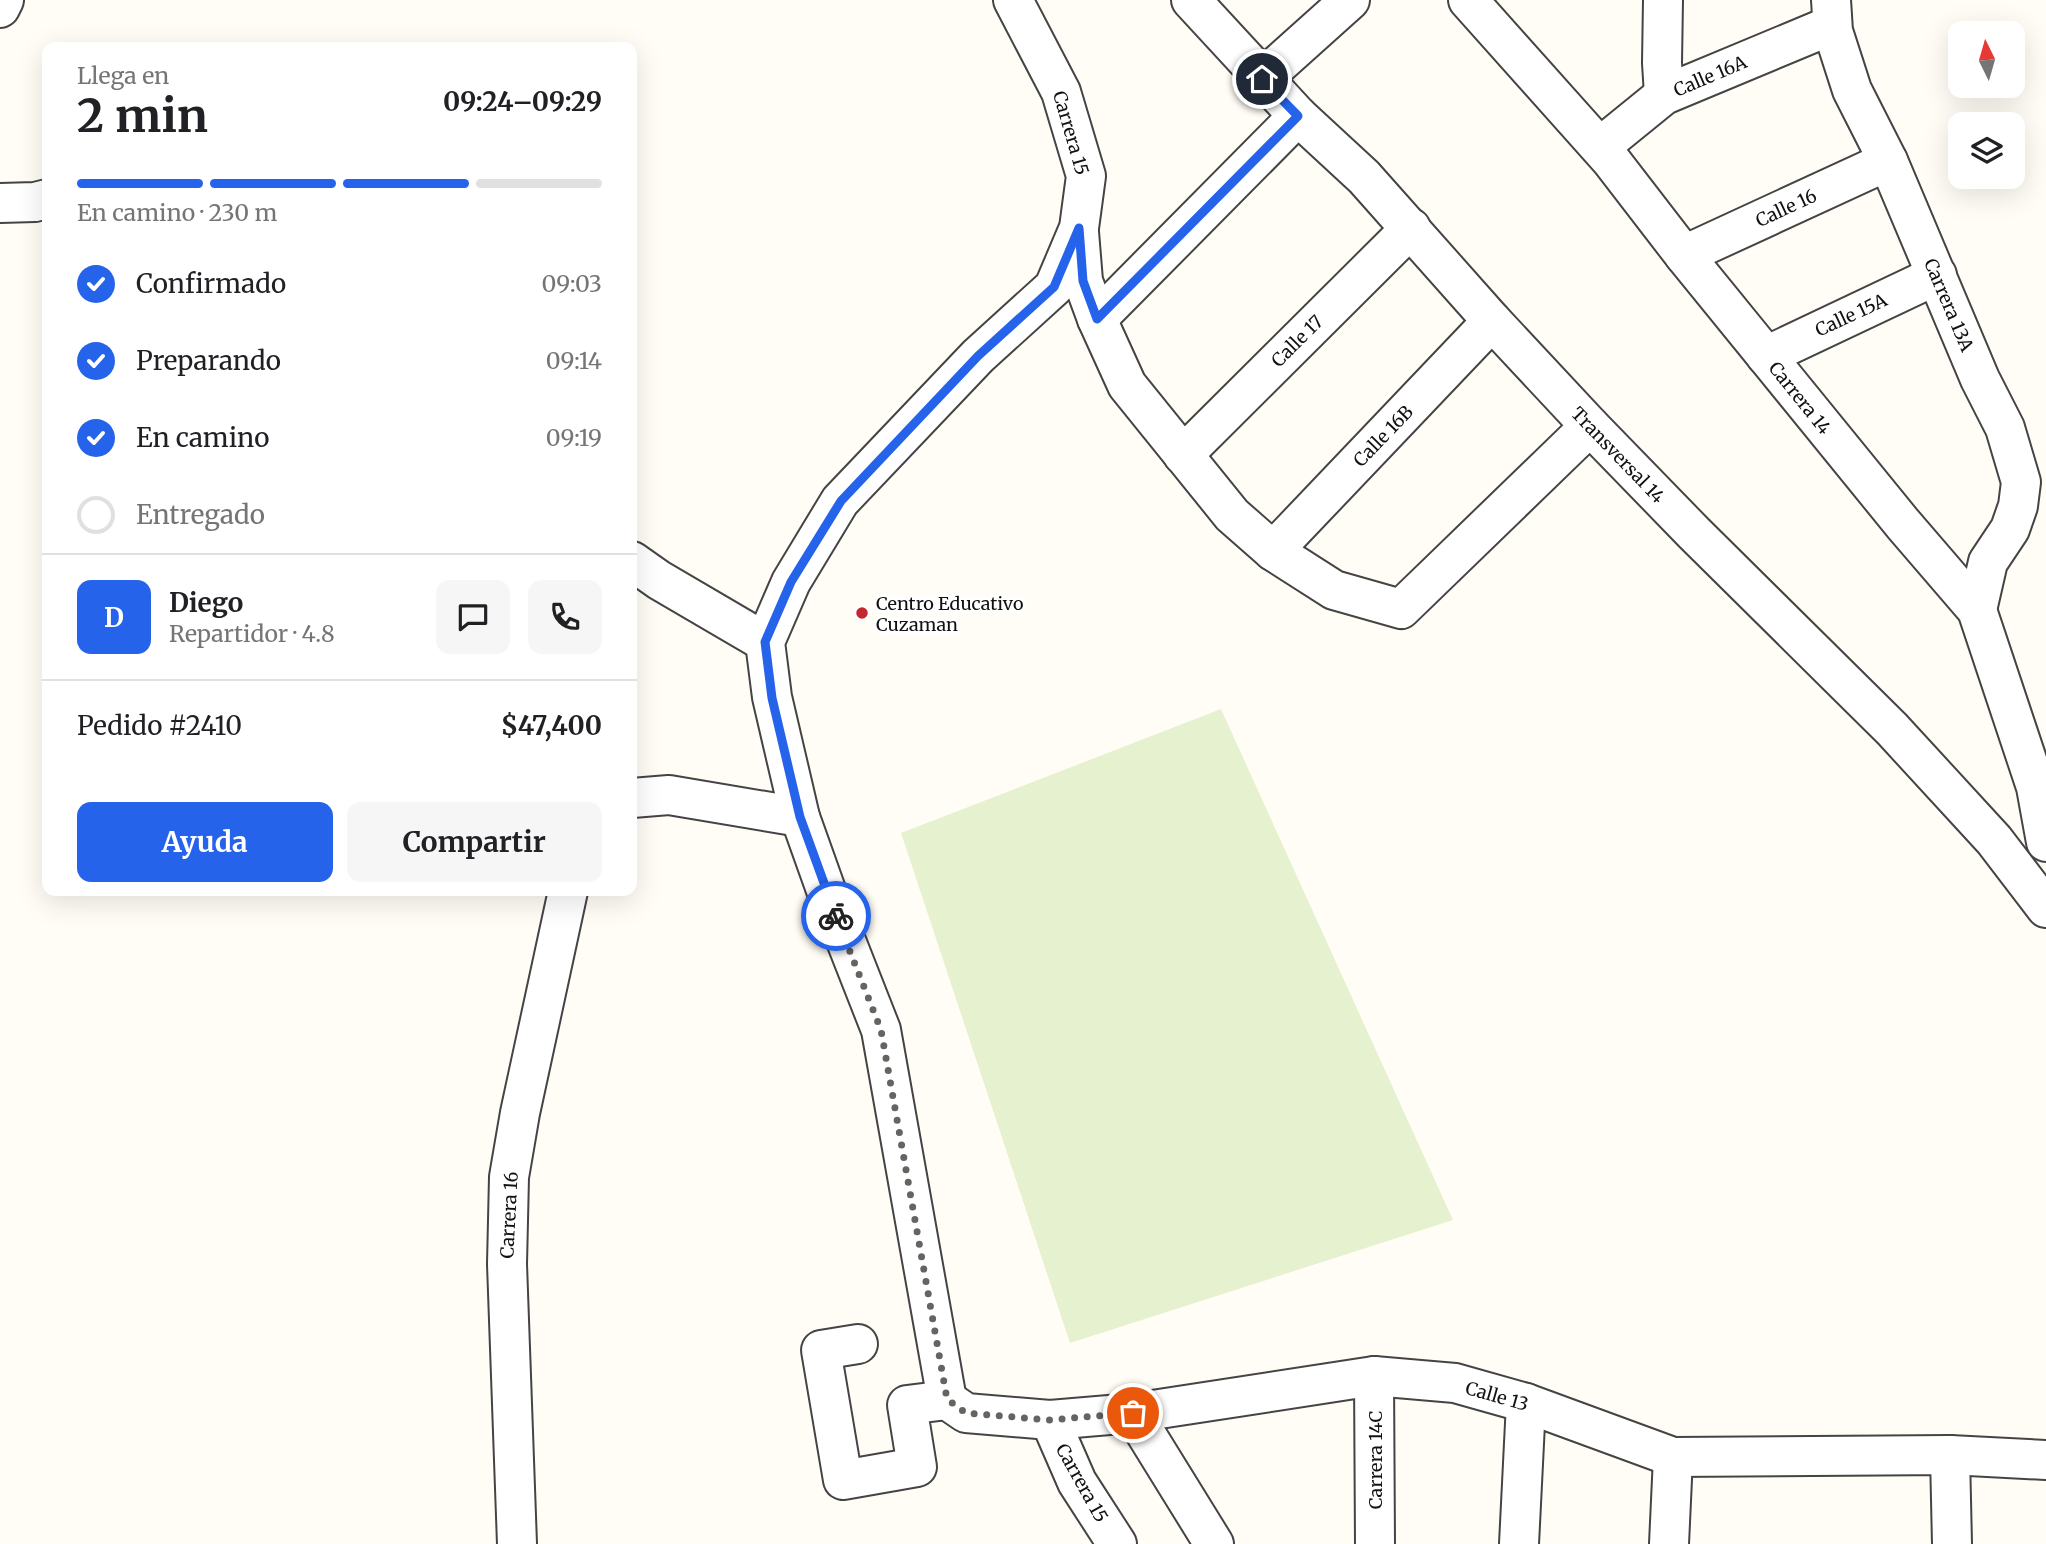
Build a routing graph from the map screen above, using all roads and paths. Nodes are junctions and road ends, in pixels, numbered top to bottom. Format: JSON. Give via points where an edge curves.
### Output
{"nodes":[{"id":1,"x":4,"y":0,"type":"edge"},
{"id":2,"x":1013,"y":0,"type":"edge"},
{"id":3,"x":1350,"y":0,"type":"edge"},
{"id":4,"x":1468,"y":0,"type":"edge"},
{"id":5,"x":1663,"y":0,"type":"edge"},
{"id":6,"x":1207,"y":5,"type":"edge"},
{"id":7,"x":0,"y":8,"type":"edge"},
{"id":8,"x":1831,"y":12,"type":"edge"},
{"id":9,"x":1262,"y":79,"type":"junction"},
{"id":10,"x":1664,"y":95,"type":"junction"},
{"id":11,"x":1298,"y":116,"type":"junction"},
{"id":12,"x":1600,"y":147,"type":"junction"},
{"id":13,"x":1888,"y":161,"type":"junction"},
{"id":14,"x":42,"y":200,"type":"edge"},
{"id":15,"x":0,"y":202,"type":"edge"},
{"id":16,"x":1079,"y":228,"type":"junction"},
{"id":17,"x":1411,"y":228,"type":"junction"},
{"id":18,"x":1684,"y":255,"type":"junction"},
{"id":19,"x":1937,"y":275,"type":"junction"},
{"id":20,"x":1097,"y":319,"type":"junction"},
{"id":21,"x":1493,"y":321,"type":"junction"},
{"id":22,"x":1766,"y":356,"type":"junction"},
{"id":23,"x":1590,"y":426,"type":"junction"},
{"id":24,"x":1183,"y":455,"type":"junction"},
{"id":25,"x":1273,"y":551,"type":"junction"},
{"id":26,"x":637,"y":565,"type":"edge"},
{"id":27,"x":1977,"y":610,"type":"junction"},
{"id":28,"x":765,"y":642,"type":"junction"},
{"id":29,"x":637,"y":798,"type":"edge"},
{"id":30,"x":800,"y":817,"type":"junction"},
{"id":31,"x":2046,"y":842,"type":"edge"},
{"id":32,"x":567,"y":896,"type":"edge"},
{"id":33,"x":2046,"y":908,"type":"edge"},
{"id":34,"x":858,"y":1344,"type":"dead end"},
{"id":35,"x":1374,"y":1376,"type":"junction"},
{"id":36,"x":947,"y":1399,"type":"junction"},
{"id":37,"x":1526,"y":1403,"type":"junction"},
{"id":38,"x":1133,"y":1413,"type":"junction"},
{"id":39,"x":1049,"y":1420,"type":"junction"},
{"id":40,"x":1950,"y":1455,"type":"junction"},
{"id":41,"x":1673,"y":1457,"type":"junction"},
{"id":42,"x":2046,"y":1460,"type":"edge"},
{"id":43,"x":517,"y":1544,"type":"edge"},
{"id":44,"x":1117,"y":1544,"type":"edge"},
{"id":45,"x":1214,"y":1544,"type":"edge"},
{"id":46,"x":1375,"y":1544,"type":"edge"},
{"id":47,"x":1519,"y":1544,"type":"edge"},
{"id":48,"x":1669,"y":1544,"type":"edge"},
{"id":49,"x":1952,"y":1544,"type":"edge"}],
"edges":[{"from":1,"to":7,"type":"street"},
{"from":2,"to":16,"type":"street","name":"Carrera 15","via":[[1061,92],[1086,176]]},
{"from":3,"to":9,"type":"street"},
{"from":4,"to":12,"type":"street","name":"Carrera 14"},
{"from":5,"to":10,"type":"street"},
{"from":6,"to":9,"type":"street","name":"Transversal 14"},
{"from":8,"to":10,"type":"street","name":"Calle 16A"},
{"from":8,"to":13,"type":"street","name":"Carrera 13A","via":[[1852,90]]},
{"from":9,"to":11,"type":"street","name":"Transversal 14"},
{"from":10,"to":12,"type":"street","name":"Calle 16A"},
{"from":11,"to":17,"type":"street","name":"Transversal 14"},
{"from":11,"to":20,"type":"street"},
{"from":12,"to":18,"type":"street","name":"Carrera 14"},
{"from":13,"to":18,"type":"street","name":"Calle 16"},
{"from":13,"to":19,"type":"street","name":"Carrera 13A"},
{"from":14,"to":15,"type":"street"},
{"from":16,"to":20,"type":"street","via":[[1083,281]]},
{"from":16,"to":28,"type":"street","name":"Carrera 15","via":[[1054,287],[978,356],[841,501],[791,582]]},
{"from":17,"to":21,"type":"street","name":"Transversal 14"},
{"from":17,"to":24,"type":"street","name":"Calle 17"},
{"from":18,"to":22,"type":"street","name":"Carrera 14"},
{"from":19,"to":22,"type":"street","name":"Calle 15A"},
{"from":19,"to":27,"type":"street","name":"Carrera 13A","via":[[2005,428],[2021,482],[2010,529],[1988,562]]},
{"from":20,"to":24,"type":"street","via":[[1127,385]]},
{"from":21,"to":23,"type":"street","name":"Transversal 14"},
{"from":21,"to":25,"type":"street","name":"Calle 16B"},
{"from":22,"to":27,"type":"street","name":"Carrera 14"},
{"from":23,"to":25,"type":"street","via":[[1401,609],[1334,590]]},
{"from":23,"to":33,"type":"street","name":"Transversal 14","via":[[1892,729],[1994,840]]},
{"from":24,"to":25,"type":"street","via":[[1232,516]]},
{"from":26,"to":28,"type":"street"},
{"from":27,"to":31,"type":"street","name":"Carrera 14","via":[[2036,787]]},
{"from":28,"to":30,"type":"street","via":[[772,698]]},
{"from":29,"to":30,"type":"street","via":[[669,795]]},
{"from":30,"to":36,"type":"street","via":[[881,1030]]},
{"from":32,"to":43,"type":"street","name":"Carrera 16","via":[[509,1177],[507,1264]]},
{"from":34,"to":36,"type":"street","via":[[821,1350],[843,1480],[917,1466],[907,1405]]},
{"from":35,"to":37,"type":"street","name":"Calle 13","via":[[1455,1384]]},
{"from":35,"to":38,"type":"street","name":"Calle 13"},
{"from":35,"to":46,"type":"street","name":"Carrera 14C"},
{"from":36,"to":39,"type":"street","name":"Calle 13","via":[[966,1413]]},
{"from":37,"to":41,"type":"street","name":"Calle 13"},
{"from":37,"to":47,"type":"street"},
{"from":38,"to":39,"type":"street","name":"Calle 13"},
{"from":38,"to":45,"type":"street"},
{"from":39,"to":44,"type":"street","name":"Carrera 15","via":[[1077,1482]]},
{"from":40,"to":41,"type":"street","name":"Calle 13"},
{"from":40,"to":42,"type":"street","name":"Calle 13"},
{"from":40,"to":49,"type":"street"},
{"from":41,"to":48,"type":"street"}]}
